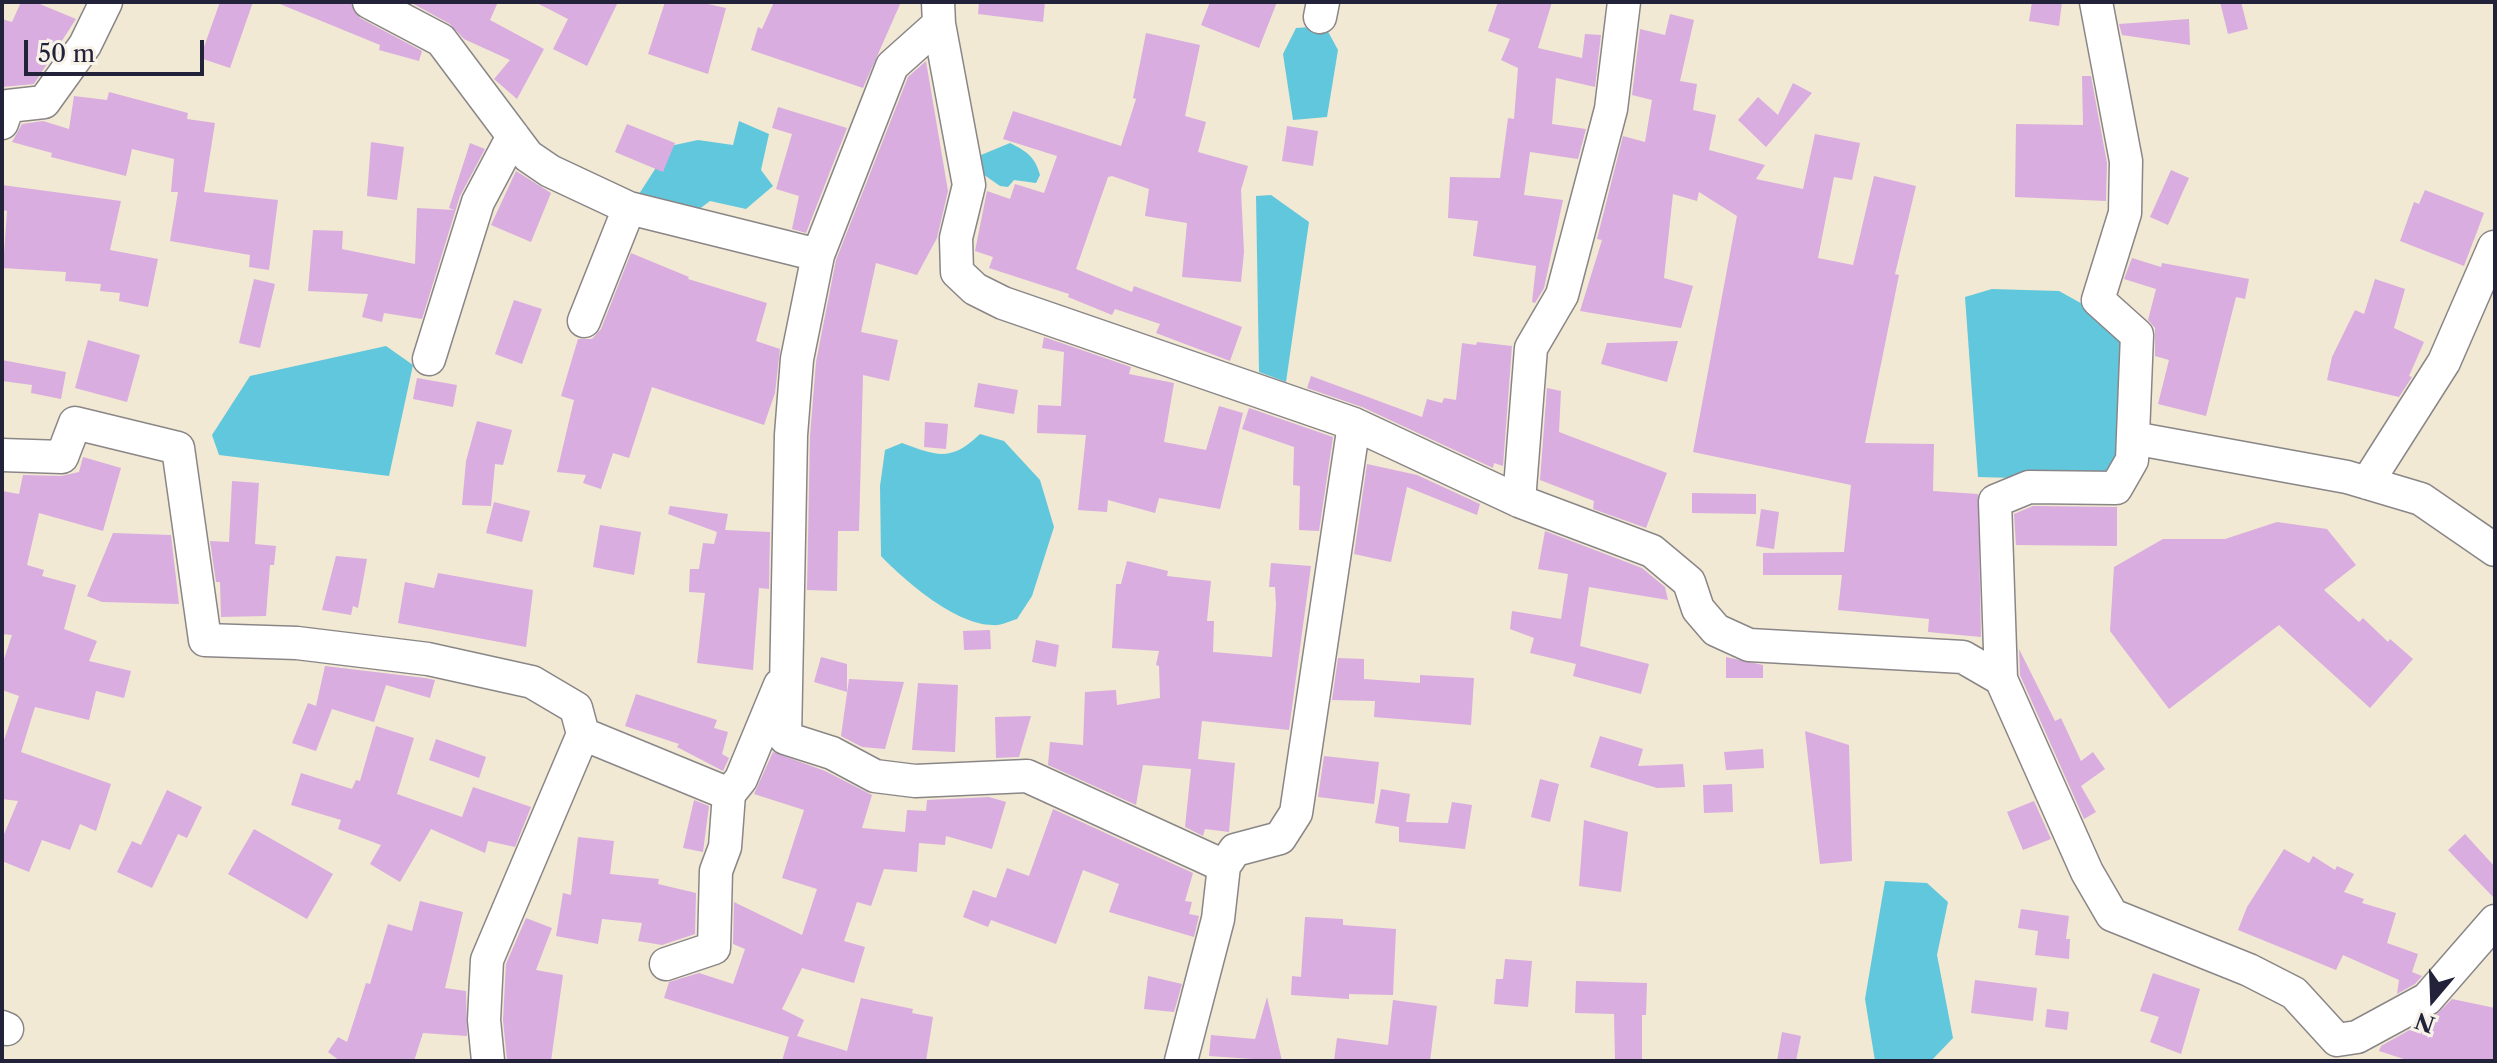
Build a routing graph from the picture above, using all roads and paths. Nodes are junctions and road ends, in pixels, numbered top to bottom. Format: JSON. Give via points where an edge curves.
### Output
{"nodes":[{"id":1,"x":106,"y":2,"type":"edge"},
{"id":2,"x":369,"y":2,"type":"edge"},
{"id":3,"x":1624,"y":2,"type":"edge"},
{"id":4,"x":2096,"y":2,"type":"edge"},
{"id":5,"x":939,"y":13,"type":"edge"},
{"id":6,"x":2,"y":123,"type":"edge"},
{"id":7,"x":513,"y":136,"type":"junction"},
{"id":8,"x":629,"y":208,"type":"junction"},
{"id":9,"x":2494,"y":247,"type":"edge"},
{"id":10,"x":818,"y":255,"type":"junction"},
{"id":11,"x":584,"y":321,"type":"dead end"},
{"id":12,"x":429,"y":359,"type":"dead end"},
{"id":13,"x":1354,"y":424,"type":"junction"},
{"id":14,"x":2133,"y":438,"type":"junction"},
{"id":15,"x":2,"y":455,"type":"edge"},
{"id":16,"x":2367,"y":483,"type":"junction"},
{"id":17,"x":1519,"y":501,"type":"junction"},
{"id":18,"x":2495,"y":550,"type":"edge"},
{"id":19,"x":787,"y":667,"type":"junction"},
{"id":20,"x":2001,"y":679,"type":"junction"},
{"id":21,"x":583,"y":734,"type":"junction"},
{"id":22,"x":729,"y":794,"type":"junction"},
{"id":23,"x":1224,"y":866,"type":"junction"},
{"id":24,"x":2495,"y":921,"type":"edge"},
{"id":25,"x":666,"y":964,"type":"dead end"},
{"id":26,"x":2332,"y":1050,"type":"edge"},
{"id":27,"x":488,"y":1061,"type":"edge"},
{"id":28,"x":1181,"y":1061,"type":"edge"}],
"edges":[{"from":1,"to":6,"type":"street","via":[[85,45],[44,102],[8,106]]},
{"from":2,"to":7,"type":"street","via":[[441,40]]},
{"from":3,"to":17,"type":"street","via":[[1611,109],[1562,295],[1531,348]]},
{"from":4,"to":14,"type":"street","via":[[2126,161],[2125,213],[2098,300],[2137,335]]},
{"from":5,"to":10,"type":"street","via":[[892,66]]},
{"from":5,"to":13,"type":"street","via":[[969,185],[956,238],[957,272],[975,289],[1003,303]]},
{"from":7,"to":8,"type":"street","via":[[528,156],[550,171]]},
{"from":7,"to":12,"type":"street","via":[[478,202]]},
{"from":8,"to":10,"type":"street"},
{"from":8,"to":11,"type":"street"},
{"from":9,"to":16,"type":"street","via":[[2444,362]]},
{"from":10,"to":19,"type":"street","via":[[797,359],[791,435]]},
{"from":13,"to":17,"type":"street"},
{"from":13,"to":23,"type":"street","via":[[1296,813],[1280,838],[1235,850]]},
{"from":14,"to":16,"type":"street"},
{"from":14,"to":20,"type":"street","via":[[2132,460],[2116,488],[2029,487],[1995,501]]},
{"from":15,"to":21,"type":"street","via":[[62,457],[75,423],[178,448],[205,640],[297,643],[428,659],[532,682],[576,708]]},
{"from":16,"to":18,"type":"street","via":[[2421,499]]},
{"from":17,"to":20,"type":"street","via":[[1652,551],[1689,582],[1698,609],[1716,630],[1749,645],[1963,657]]},
{"from":19,"to":22,"type":"street","via":[[741,779]]},
{"from":19,"to":23,"type":"street","via":[[785,738],[832,753],[875,776],[915,781],[1027,776]]},
{"from":20,"to":26,"type":"street","via":[[2087,872],[2112,915],[2294,993]]},
{"from":21,"to":22,"type":"street"},
{"from":21,"to":27,"type":"street","via":[[487,960]]},
{"from":22,"to":25,"type":"street","via":[[725,847],[716,871],[714,948]]},
{"from":23,"to":28,"type":"street","via":[[1218,919]]},
{"from":24,"to":26,"type":"street","via":[[2427,999]]}]}
